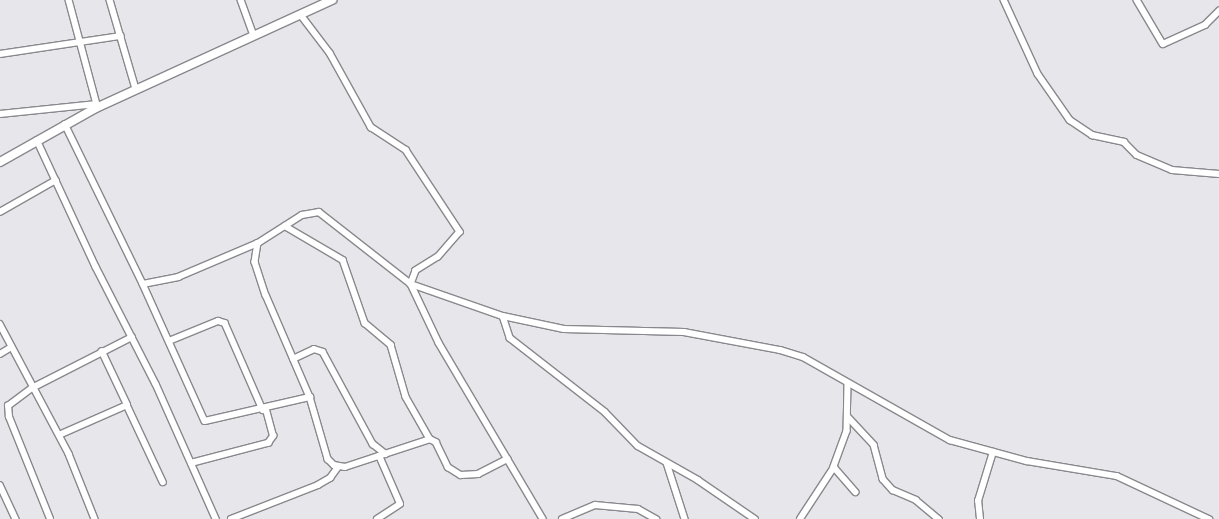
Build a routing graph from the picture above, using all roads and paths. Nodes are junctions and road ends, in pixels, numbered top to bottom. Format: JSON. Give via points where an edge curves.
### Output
{"nodes":[{"id":1,"x":69,"y":0,"type":"edge"},
{"id":2,"x":110,"y":0,"type":"edge"},
{"id":3,"x":241,"y":0,"type":"edge"},
{"id":4,"x":332,"y":0,"type":"edge"},
{"id":5,"x":1004,"y":0,"type":"edge"},
{"id":6,"x":1137,"y":0,"type":"edge"},
{"id":7,"x":1219,"y":11,"type":"edge"},
{"id":8,"x":301,"y":15,"type":"junction"},
{"id":9,"x":254,"y":35,"type":"junction"},
{"id":10,"x":121,"y":36,"type":"junction"},
{"id":11,"x":82,"y":42,"type":"junction"},
{"id":12,"x":0,"y":54,"type":"edge"},
{"id":13,"x":136,"y":89,"type":"junction"},
{"id":14,"x":96,"y":104,"type":"junction"},
{"id":15,"x":0,"y":114,"type":"edge"},
{"id":16,"x":65,"y":124,"type":"junction"},
{"id":17,"x":37,"y":140,"type":"junction"},
{"id":18,"x":0,"y":162,"type":"edge"},
{"id":19,"x":1219,"y":174,"type":"edge"},
{"id":20,"x":56,"y":180,"type":"junction"},
{"id":21,"x":0,"y":212,"type":"edge"},
{"id":22,"x":285,"y":226,"type":"junction"},
{"id":23,"x":258,"y":243,"type":"junction"},
{"id":24,"x":143,"y":284,"type":"junction"},
{"id":25,"x":411,"y":284,"type":"junction"},
{"id":26,"x":503,"y":316,"type":"junction"},
{"id":27,"x":0,"y":324,"type":"edge"},
{"id":28,"x":132,"y":337,"type":"junction"},
{"id":29,"x":169,"y":341,"type":"junction"},
{"id":30,"x":10,"y":348,"type":"junction"},
{"id":31,"x":102,"y":352,"type":"junction"},
{"id":32,"x":0,"y":354,"type":"edge"},
{"id":33,"x":293,"y":359,"type":"junction"},
{"id":34,"x":848,"y":384,"type":"junction"},
{"id":35,"x":32,"y":388,"type":"junction"},
{"id":36,"x":310,"y":397,"type":"junction"},
{"id":37,"x":127,"y":404,"type":"junction"},
{"id":38,"x":264,"y":409,"type":"junction"},
{"id":39,"x":848,"y":417,"type":"junction"},
{"id":40,"x":59,"y":435,"type":"junction"},
{"id":41,"x":430,"y":439,"type":"junction"},
{"id":42,"x":993,"y":452,"type":"junction"},
{"id":43,"x":386,"y":454,"type":"junction"},
{"id":44,"x":379,"y":456,"type":"junction"},
{"id":45,"x":506,"y":459,"type":"junction"},
{"id":46,"x":667,"y":463,"type":"junction"},
{"id":47,"x":191,"y":464,"type":"junction"},
{"id":48,"x":338,"y":467,"type":"junction"},
{"id":49,"x":834,"y":467,"type":"junction"},
{"id":50,"x":164,"y":482,"type":"dead end"},
{"id":51,"x":0,"y":485,"type":"edge"},
{"id":52,"x":856,"y":492,"type":"dead end"},
{"id":53,"x":16,"y":519,"type":"edge"},
{"id":54,"x":50,"y":519,"type":"edge"},
{"id":55,"x":95,"y":519,"type":"edge"},
{"id":56,"x":216,"y":519,"type":"edge"},
{"id":57,"x":231,"y":519,"type":"edge"},
{"id":58,"x":377,"y":519,"type":"edge"},
{"id":59,"x":543,"y":519,"type":"edge"},
{"id":60,"x":562,"y":519,"type":"edge"},
{"id":61,"x":656,"y":519,"type":"edge"},
{"id":62,"x":685,"y":519,"type":"edge"},
{"id":63,"x":755,"y":519,"type":"edge"},
{"id":64,"x":800,"y":519,"type":"edge"},
{"id":65,"x":939,"y":519,"type":"edge"},
{"id":66,"x":980,"y":519,"type":"edge"},
{"id":67,"x":1210,"y":519,"type":"edge"}],
"edges":[{"from":1,"to":11,"type":"street"},
{"from":2,"to":10,"type":"street"},
{"from":3,"to":9,"type":"street"},
{"from":4,"to":8,"type":"main road"},
{"from":5,"to":19,"type":"street","via":[[1038,74],[1060,109],[1075,124],[1100,138],[1124,142],[1137,155],[1172,170]]},
{"from":6,"to":7,"type":"street","via":[[1162,44],[1205,25]]},
{"from":8,"to":9,"type":"main road"},
{"from":8,"to":25,"type":"street","via":[[330,53],[371,126],[406,150],[460,232],[441,254],[416,271]]},
{"from":9,"to":13,"type":"main road"},
{"from":10,"to":11,"type":"street"},
{"from":10,"to":13,"type":"street"},
{"from":11,"to":12,"type":"street"},
{"from":11,"to":14,"type":"street"},
{"from":13,"to":14,"type":"main road"},
{"from":14,"to":15,"type":"street"},
{"from":14,"to":16,"type":"main road"},
{"from":16,"to":17,"type":"main road"},
{"from":16,"to":24,"type":"street"},
{"from":17,"to":18,"type":"main road"},
{"from":17,"to":20,"type":"street"},
{"from":20,"to":21,"type":"street"},
{"from":20,"to":28,"type":"street"},
{"from":22,"to":23,"type":"street"},
{"from":22,"to":25,"type":"street","via":[[302,215],[319,212]]},
{"from":22,"to":41,"type":"street","via":[[343,260],[365,323],[391,345],[406,397]]},
{"from":23,"to":24,"type":"street","via":[[178,277]]},
{"from":23,"to":33,"type":"street","via":[[255,262]]},
{"from":24,"to":29,"type":"street"},
{"from":25,"to":26,"type":"street"},
{"from":25,"to":45,"type":"street","via":[[439,343]]},
{"from":26,"to":34,"type":"street","via":[[564,328],[684,332],[780,350],[804,357]]},
{"from":26,"to":46,"type":"street","via":[[510,338],[605,412],[638,446]]},
{"from":27,"to":30,"type":"street"},
{"from":28,"to":31,"type":"street"},
{"from":28,"to":47,"type":"street"},
{"from":29,"to":38,"type":"street","via":[[205,420]]},
{"from":29,"to":38,"type":"street","via":[[218,321],[225,323]]},
{"from":30,"to":32,"type":"street"},
{"from":30,"to":35,"type":"street"},
{"from":31,"to":35,"type":"street"},
{"from":31,"to":37,"type":"street"},
{"from":33,"to":36,"type":"street"},
{"from":33,"to":43,"type":"street","via":[[314,349],[323,352],[373,444]]},
{"from":34,"to":39,"type":"street"},
{"from":34,"to":42,"type":"street","via":[[950,440]]},
{"from":35,"to":40,"type":"street"},
{"from":35,"to":54,"type":"street","via":[[12,400],[8,411]]},
{"from":36,"to":38,"type":"street"},
{"from":36,"to":48,"type":"street","via":[[328,459]]},
{"from":37,"to":40,"type":"street"},
{"from":37,"to":50,"type":"street"},
{"from":38,"to":47,"type":"street","via":[[273,436],[268,443]]},
{"from":39,"to":49,"type":"street"},
{"from":39,"to":65,"type":"street","via":[[874,445],[883,479],[893,490],[916,500]]},
{"from":40,"to":55,"type":"street"},
{"from":41,"to":43,"type":"street"},
{"from":41,"to":45,"type":"street","via":[[436,442],[448,467],[461,475],[478,474]]},
{"from":42,"to":66,"type":"street","via":[[978,501]]},
{"from":42,"to":67,"type":"street","via":[[1117,476]]},
{"from":43,"to":44,"type":"street"},
{"from":44,"to":48,"type":"street"},
{"from":44,"to":58,"type":"street","via":[[400,504]]},
{"from":45,"to":59,"type":"street"},
{"from":46,"to":62,"type":"street"},
{"from":46,"to":63,"type":"street"},
{"from":47,"to":56,"type":"street"},
{"from":48,"to":57,"type":"street","via":[[330,478],[318,485]]},
{"from":49,"to":52,"type":"street"},
{"from":49,"to":64,"type":"street"},
{"from":51,"to":53,"type":"street"},
{"from":60,"to":61,"type":"street","via":[[595,505],[638,509]]}]}
